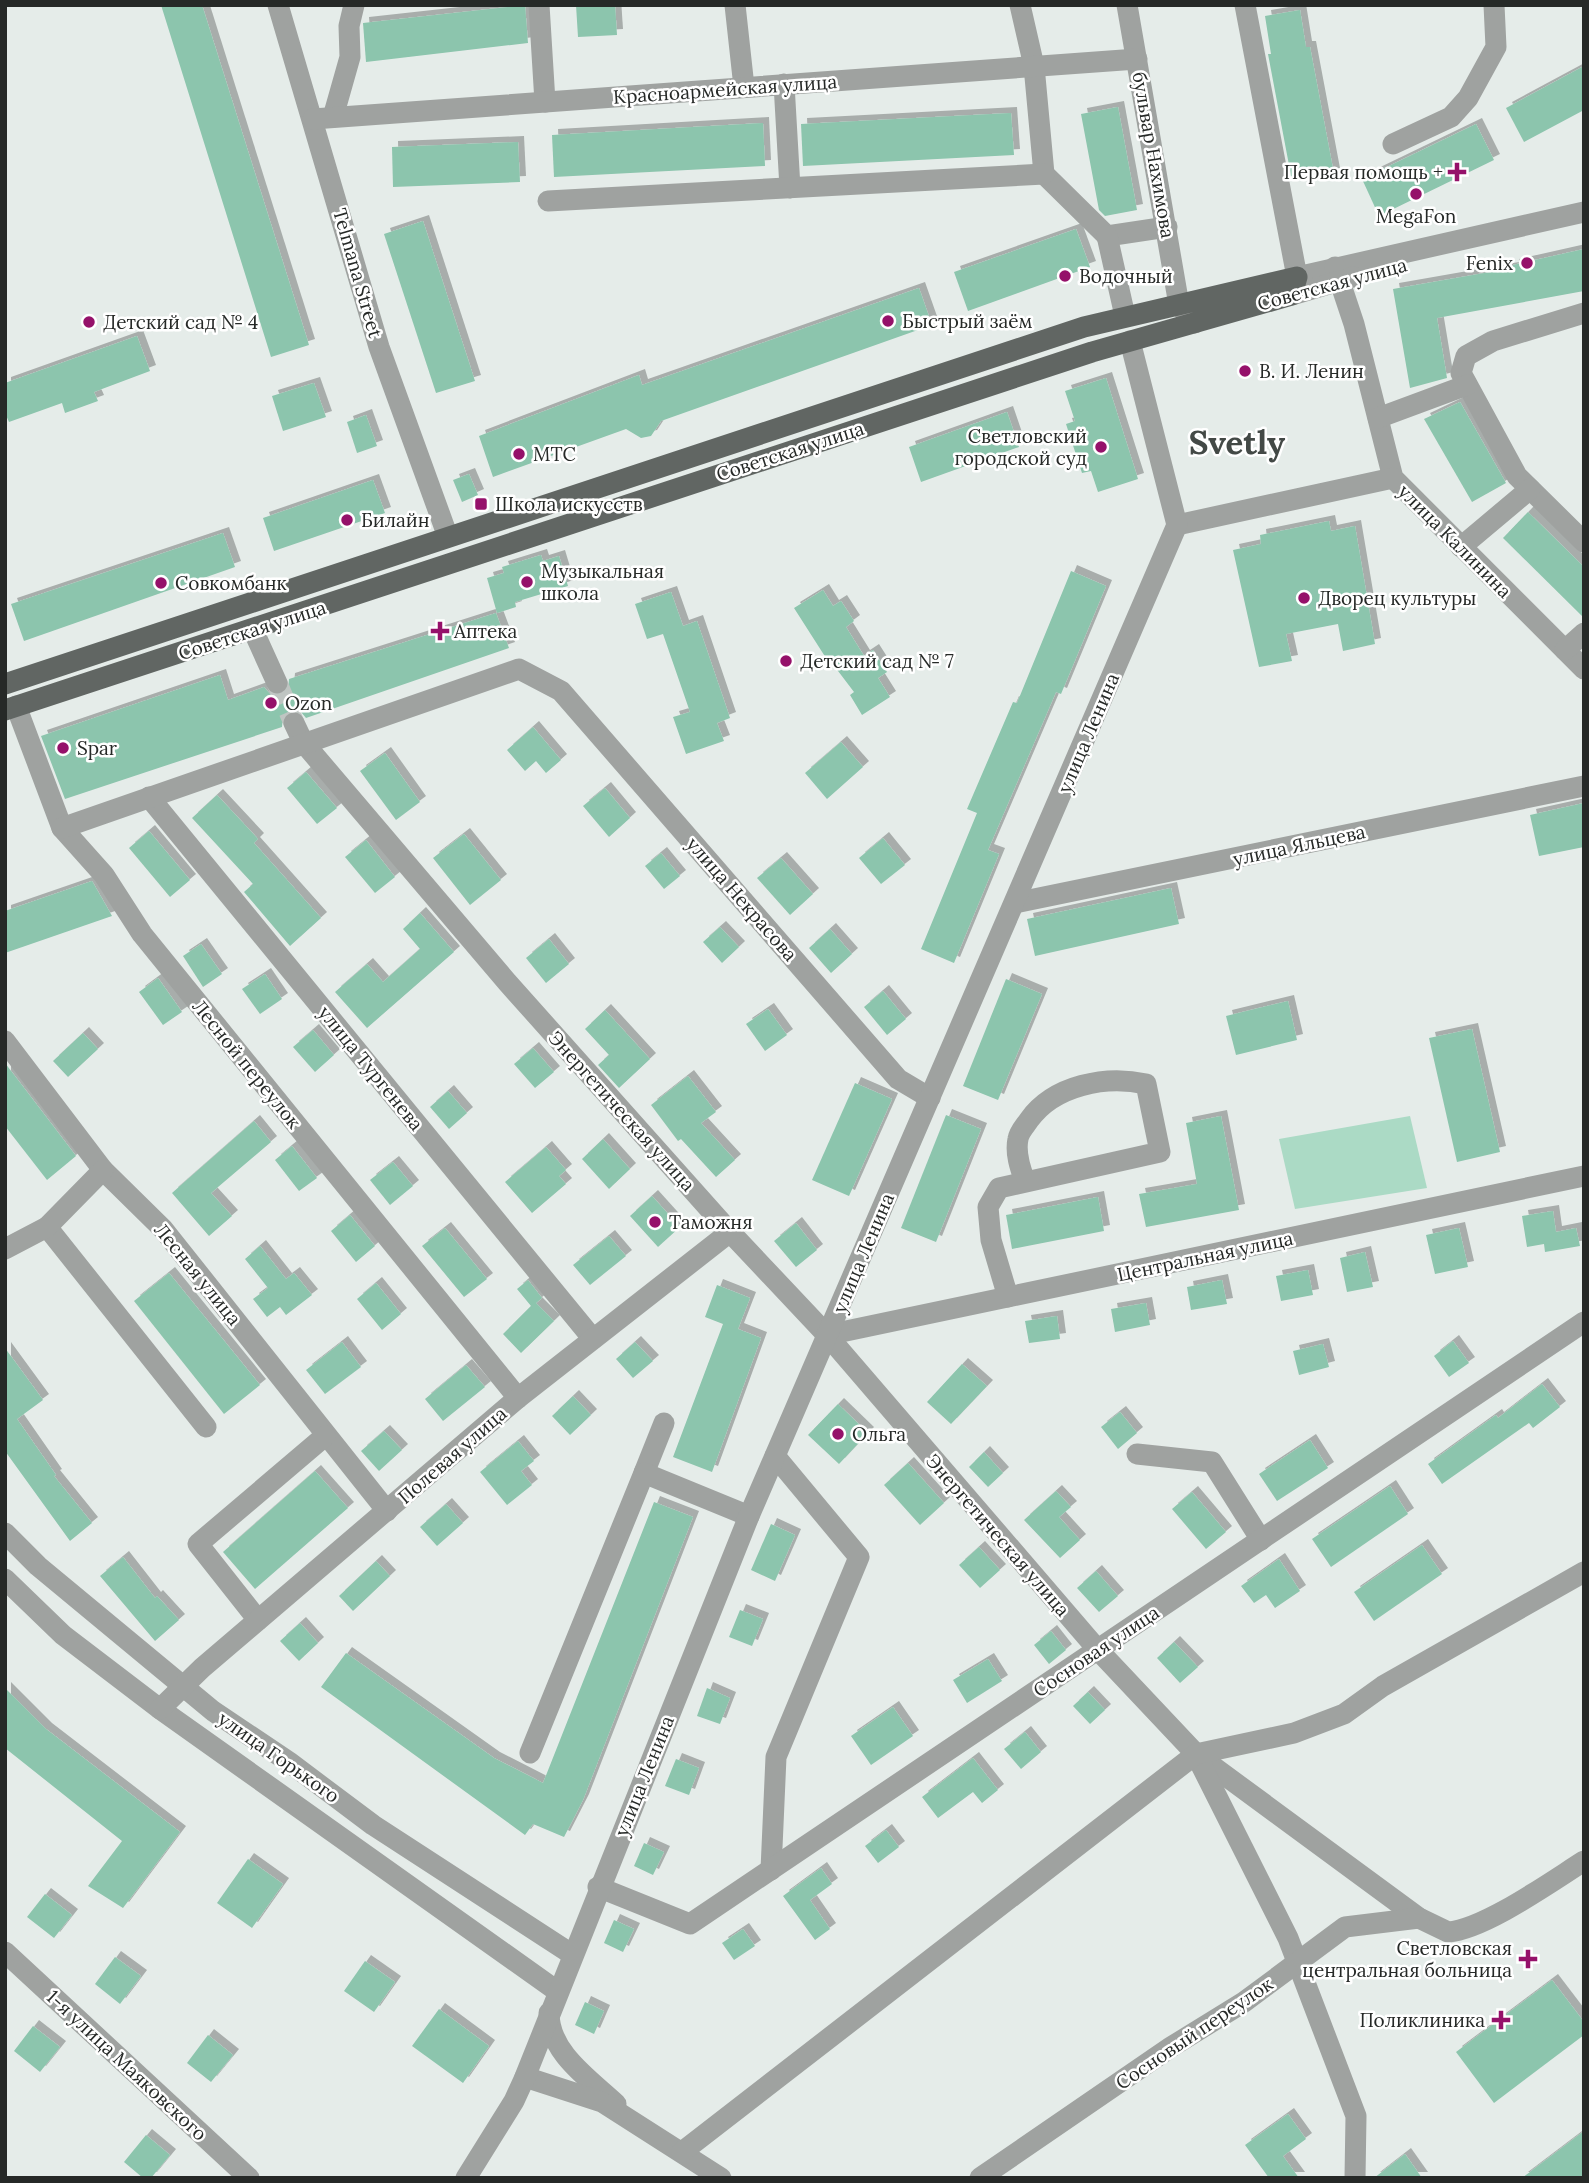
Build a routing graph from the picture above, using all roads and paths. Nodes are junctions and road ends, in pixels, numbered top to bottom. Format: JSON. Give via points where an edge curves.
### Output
{"nodes":[{"id":1,"x":278,"y":5,"type":"edge"},
{"id":2,"x":354,"y":5,"type":"edge"},
{"id":3,"x":539,"y":5,"type":"edge"},
{"id":4,"x":735,"y":5,"type":"edge"},
{"id":5,"x":1020,"y":5,"type":"edge"},
{"id":6,"x":1127,"y":5,"type":"edge"},
{"id":7,"x":1245,"y":5,"type":"edge"},
{"id":8,"x":1493,"y":5,"type":"edge"},
{"id":9,"x":1137,"y":59,"type":"junction"},
{"id":10,"x":1034,"y":66,"type":"junction"},
{"id":11,"x":784,"y":85,"type":"junction"},
{"id":12,"x":744,"y":88,"type":"junction"},
{"id":13,"x":545,"y":102,"type":"junction"},
{"id":14,"x":323,"y":118,"type":"junction"},
{"id":15,"x":1393,"y":144,"type":"dead end"},
{"id":16,"x":1044,"y":174,"type":"junction"},
{"id":17,"x":790,"y":188,"type":"junction"},
{"id":18,"x":548,"y":201,"type":"dead end"},
{"id":19,"x":1584,"y":212,"type":"edge"},
{"id":20,"x":1584,"y":223,"type":"edge"},
{"id":21,"x":1167,"y":227,"type":"junction"},
{"id":22,"x":1107,"y":236,"type":"junction"},
{"id":23,"x":1337,"y":274,"type":"junction"},
{"id":24,"x":1295,"y":286,"type":"junction"},
{"id":25,"x":1179,"y":305,"type":"junction"},
{"id":26,"x":1584,"y":313,"type":"edge"},
{"id":27,"x":1125,"y":316,"type":"junction"},
{"id":28,"x":1195,"y":323,"type":"junction"},
{"id":29,"x":1130,"y":341,"type":"junction"},
{"id":30,"x":1467,"y":385,"type":"junction"},
{"id":31,"x":1378,"y":418,"type":"junction"},
{"id":32,"x":1393,"y":478,"type":"junction"},
{"id":33,"x":1530,"y":489,"type":"junction"},
{"id":34,"x":1177,"y":525,"type":"junction"},
{"id":35,"x":448,"y":537,"type":"junction"},
{"id":36,"x":1584,"y":542,"type":"edge"},
{"id":37,"x":1461,"y":547,"type":"junction"},
{"id":38,"x":253,"y":631,"type":"junction"},
{"id":39,"x":1584,"y":633,"type":"edge"},
{"id":40,"x":1565,"y":650,"type":"junction"},
{"id":41,"x":1584,"y":669,"type":"edge"},
{"id":42,"x":277,"y":683,"type":"tunnel mouth"},
{"id":43,"x":5,"y":684,"type":"edge"},
{"id":44,"x":11,"y":708,"type":"edge"},
{"id":45,"x":298,"y":732,"type":"junction"},
{"id":46,"x":1584,"y":786,"type":"edge"},
{"id":47,"x":149,"y":797,"type":"junction"},
{"id":48,"x":62,"y":828,"type":"junction"},
{"id":49,"x":1015,"y":903,"type":"junction"},
{"id":50,"x":5,"y":1041,"type":"edge"},
{"id":51,"x":930,"y":1098,"type":"junction"},
{"id":52,"x":103,"y":1170,"type":"junction"},
{"id":53,"x":1584,"y":1177,"type":"edge"},
{"id":54,"x":1025,"y":1181,"type":"junction"},
{"id":55,"x":47,"y":1227,"type":"junction"},
{"id":56,"x":730,"y":1232,"type":"junction"},
{"id":57,"x":5,"y":1249,"type":"edge"},
{"id":58,"x":1008,"y":1297,"type":"junction"},
{"id":59,"x":1584,"y":1322,"type":"edge"},
{"id":60,"x":827,"y":1335,"type":"junction"},
{"id":61,"x":593,"y":1339,"type":"junction"},
{"id":62,"x":518,"y":1398,"type":"junction"},
{"id":63,"x":664,"y":1423,"type":"dead end"},
{"id":64,"x":206,"y":1427,"type":"dead end"},
{"id":65,"x":325,"y":1436,"type":"junction"},
{"id":66,"x":1137,"y":1454,"type":"dead end"},
{"id":67,"x":775,"y":1456,"type":"junction"},
{"id":68,"x":644,"y":1473,"type":"junction"},
{"id":69,"x":387,"y":1511,"type":"junction"},
{"id":70,"x":749,"y":1516,"type":"junction"},
{"id":71,"x":5,"y":1533,"type":"edge"},
{"id":72,"x":1261,"y":1540,"type":"junction"},
{"id":73,"x":1584,"y":1573,"type":"edge"},
{"id":74,"x":5,"y":1579,"type":"edge"},
{"id":75,"x":258,"y":1620,"type":"junction"},
{"id":76,"x":1098,"y":1650,"type":"junction"},
{"id":77,"x":181,"y":1687,"type":"junction"},
{"id":78,"x":159,"y":1709,"type":"junction"},
{"id":79,"x":530,"y":1753,"type":"dead end"},
{"id":80,"x":1196,"y":1754,"type":"junction"},
{"id":81,"x":1584,"y":1861,"type":"edge"},
{"id":82,"x":771,"y":1870,"type":"junction"},
{"id":83,"x":598,"y":1887,"type":"junction"},
{"id":84,"x":1419,"y":1918,"type":"junction"},
{"id":85,"x":5,"y":1952,"type":"edge"},
{"id":86,"x":573,"y":1955,"type":"junction"},
{"id":87,"x":1297,"y":1962,"type":"junction"},
{"id":88,"x":557,"y":1991,"type":"junction"},
{"id":89,"x":549,"y":2013,"type":"junction"},
{"id":90,"x":525,"y":2077,"type":"junction"},
{"id":91,"x":638,"y":2124,"type":"junction"},
{"id":92,"x":682,"y":2151,"type":"junction"},
{"id":93,"x":249,"y":2178,"type":"edge"},
{"id":94,"x":466,"y":2178,"type":"edge"},
{"id":95,"x":721,"y":2178,"type":"edge"},
{"id":96,"x":980,"y":2178,"type":"edge"},
{"id":97,"x":1355,"y":2178,"type":"edge"}],
"edges":[{"from":1,"to":14,"type":"street","name":"Telmana Street"},
{"from":2,"to":14,"type":"street","via":[[350,57]]},
{"from":3,"to":13,"type":"street"},
{"from":4,"to":12,"type":"street"},
{"from":5,"to":10,"type":"street"},
{"from":6,"to":9,"type":"street","name":"бульвар Нахимова"},
{"from":7,"to":24,"type":"street"},
{"from":8,"to":15,"type":"street","via":[[1496,47],[1468,98],[1451,117]]},
{"from":9,"to":10,"type":"street","name":"Красноармейская улица"},
{"from":9,"to":21,"type":"street","name":"бульвар Нахимова"},
{"from":10,"to":11,"type":"street","name":"Красноармейская улица"},
{"from":10,"to":16,"type":"street"},
{"from":11,"to":12,"type":"street","name":"Красноармейская улица"},
{"from":11,"to":17,"type":"street"},
{"from":12,"to":13,"type":"street","name":"Красноармейская улица"},
{"from":13,"to":14,"type":"street","name":"Красноармейская улица"},
{"from":14,"to":35,"type":"street","name":"Telmana Street","via":[[379,347]]},
{"from":16,"to":17,"type":"street"},
{"from":16,"to":22,"type":"street"},
{"from":17,"to":18,"type":"street"},
{"from":19,"to":23,"type":"street","name":"Советская улица"},
{"from":20,"to":23,"type":"street","name":"Советская улица"},
{"from":21,"to":22,"type":"street"},
{"from":21,"to":25,"type":"street","name":"бульвар Нахимова"},
{"from":22,"to":27,"type":"street"},
{"from":23,"to":24,"type":"street","name":"Советская улица"},
{"from":23,"to":31,"type":"street","name":"улица Калинина"},
{"from":24,"to":25,"type":"main road","name":"Советская улица"},
{"from":24,"to":28,"type":"main road","name":"Советская улица"},
{"from":25,"to":27,"type":"main road","name":"Советская улица"},
{"from":25,"to":28,"type":"street"},
{"from":26,"to":30,"type":"street","via":[[1493,341],[1466,356],[1461,373]]},
{"from":27,"to":29,"type":"main road"},
{"from":27,"to":35,"type":"main road","name":"Советская улица"},
{"from":28,"to":29,"type":"main road","name":"Советская улица"},
{"from":29,"to":34,"type":"street"},
{"from":29,"to":38,"type":"main road","name":"Советская улица"},
{"from":30,"to":31,"type":"street"},
{"from":30,"to":33,"type":"street","via":[[1517,476]]},
{"from":31,"to":32,"type":"street","name":"улица Калинина"},
{"from":32,"to":34,"type":"street"},
{"from":32,"to":37,"type":"street","name":"улица Калинина"},
{"from":33,"to":36,"type":"street"},
{"from":33,"to":37,"type":"street"},
{"from":34,"to":49,"type":"street","name":"улица Ленина"},
{"from":35,"to":43,"type":"main road","name":"Советская улица"},
{"from":37,"to":40,"type":"street","name":"улица Калинина"},
{"from":38,"to":42,"type":"street"},
{"from":38,"to":44,"type":"main road","name":"Советская улица"},
{"from":39,"to":40,"type":"street"},
{"from":40,"to":41,"type":"street","name":"улица Калинина"},
{"from":44,"to":48,"type":"street","name":"Лесной переулок"},
{"from":45,"to":47,"type":"street"},
{"from":45,"to":51,"type":"street","name":"улица Некрасова","via":[[519,669],[561,691],[898,1079]]},
{"from":45,"to":56,"type":"street","name":"Энергетическая улица","via":[[508,982]]},
{"from":46,"to":49,"type":"street","name":"улица Яльцева"},
{"from":47,"to":48,"type":"street"},
{"from":47,"to":61,"type":"street","name":"улица Тургенева"},
{"from":48,"to":62,"type":"street","name":"Лесной переулок","via":[[104,875],[142,934]]},
{"from":49,"to":51,"type":"street","name":"улица Ленина"},
{"from":50,"to":52,"type":"street","name":"Лесная улица"},
{"from":51,"to":60,"type":"street","name":"улица Ленина"},
{"from":52,"to":55,"type":"street"},
{"from":52,"to":65,"type":"street","name":"Лесная улица","via":[[163,1228]]},
{"from":53,"to":58,"type":"street","name":"Центральная улица"},
{"from":54,"to":54,"type":"street","via":[[1160,1152],[1146,1084],[1124,1079],[1067,1089],[1038,1107],[1017,1137]]},
{"from":54,"to":58,"type":"street","via":[[999,1188],[988,1207],[991,1240]]},
{"from":55,"to":57,"type":"street"},
{"from":55,"to":64,"type":"street"},
{"from":56,"to":60,"type":"street","name":"Энергетическая улица"},
{"from":56,"to":61,"type":"street","name":"Полевая улица"},
{"from":58,"to":60,"type":"street","name":"Центральная улица"},
{"from":59,"to":72,"type":"street","name":"Сосновая улица"},
{"from":60,"to":67,"type":"street","name":"улица Ленина"},
{"from":60,"to":76,"type":"street","name":"Энергетическая улица"},
{"from":61,"to":62,"type":"street","name":"Полевая улица"},
{"from":62,"to":69,"type":"street","name":"Полевая улица"},
{"from":63,"to":68,"type":"street"},
{"from":65,"to":69,"type":"street","name":"Лесная улица"},
{"from":65,"to":75,"type":"street","via":[[198,1544]]},
{"from":66,"to":72,"type":"street","via":[[1212,1462]]},
{"from":67,"to":70,"type":"street","name":"улица Ленина"},
{"from":67,"to":82,"type":"street","via":[[859,1557],[776,1757]]},
{"from":68,"to":70,"type":"street"},
{"from":68,"to":79,"type":"street"},
{"from":69,"to":75,"type":"street","name":"Полевая улица"},
{"from":70,"to":83,"type":"street","name":"улица Ленина"},
{"from":71,"to":77,"type":"street","name":"улица Горького","via":[[37,1566]]},
{"from":72,"to":76,"type":"street","name":"Сосновая улица"},
{"from":73,"to":80,"type":"street","via":[[1382,1686],[1343,1714],[1294,1733]]},
{"from":74,"to":78,"type":"street","name":"улица Горького","via":[[62,1635]]},
{"from":75,"to":77,"type":"street","name":"Полевая улица"},
{"from":76,"to":80,"type":"street"},
{"from":76,"to":82,"type":"street","name":"Сосновая улица"},
{"from":77,"to":78,"type":"street","name":"Полевая улица"},
{"from":77,"to":86,"type":"street","name":"улица Горького","via":[[373,1825]]},
{"from":78,"to":88,"type":"street","name":"улица Горького"},
{"from":80,"to":84,"type":"street"},
{"from":80,"to":87,"type":"street"},
{"from":80,"to":92,"type":"street"},
{"from":81,"to":84,"type":"street","via":[[1457,1932]]},
{"from":82,"to":83,"type":"street","name":"Сосновая улица","via":[[690,1924]]},
{"from":83,"to":86,"type":"street","name":"улица Ленина"},
{"from":84,"to":87,"type":"street","name":"Сосновый переулок","via":[[1345,1927]]},
{"from":85,"to":93,"type":"street","name":"1-я улица Маяковского"},
{"from":86,"to":88,"type":"street","name":"улица Ленина"},
{"from":87,"to":96,"type":"street","name":"Сосновый переулок"},
{"from":87,"to":97,"type":"street","via":[[1356,2116]]},
{"from":88,"to":89,"type":"street","name":"улица Ленина"},
{"from":89,"to":90,"type":"street","name":"улица Ленина"},
{"from":89,"to":91,"type":"street","via":[[549,2032],[562,2052]]},
{"from":90,"to":91,"type":"street","via":[[602,2102]]},
{"from":90,"to":94,"type":"street","name":"улица Ленина"},
{"from":91,"to":92,"type":"street"},
{"from":92,"to":95,"type":"street"}]}
